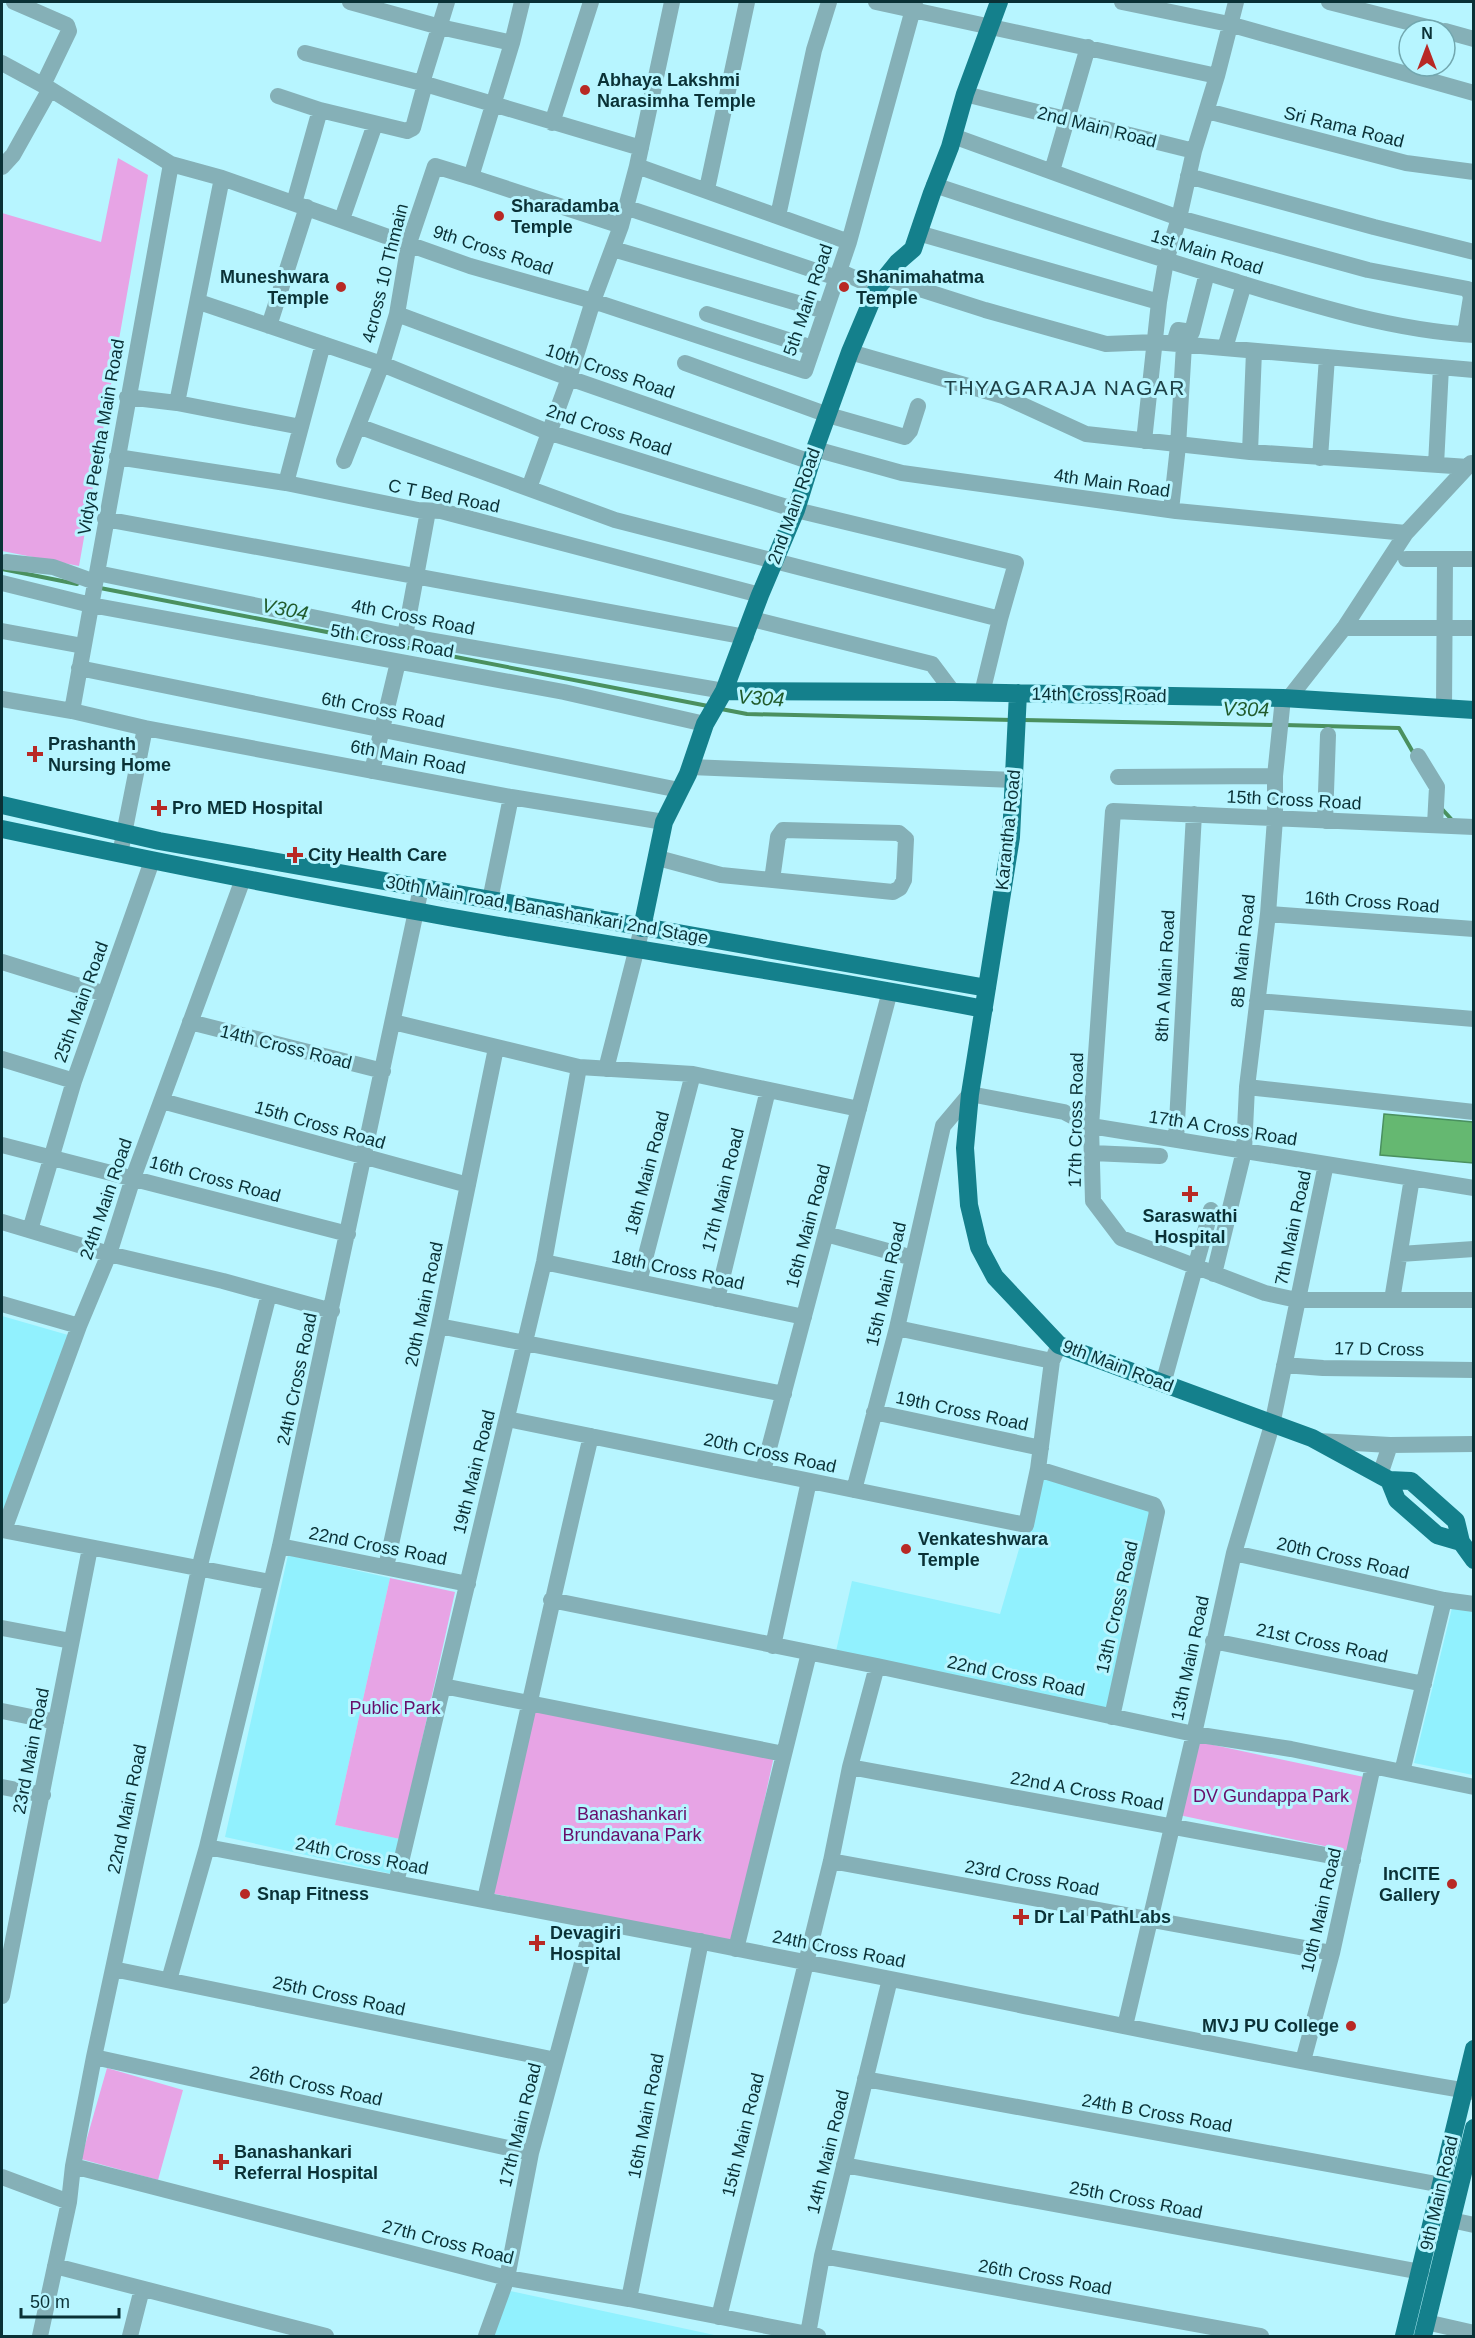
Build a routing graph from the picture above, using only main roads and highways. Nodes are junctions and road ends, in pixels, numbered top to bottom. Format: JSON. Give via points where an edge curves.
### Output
{"nodes":[{"id":1,"x":999,"y":2,"type":"edge"},
{"id":2,"x":1018,"y":693,"type":"junction"},
{"id":3,"x":715,"y":708,"type":"junction"},
{"id":4,"x":1473,"y":710,"type":"edge"},
{"id":5,"x":2,"y":805,"type":"edge"},
{"id":6,"x":2,"y":829,"type":"edge"},
{"id":7,"x":642,"y":928,"type":"junction"},
{"id":8,"x":991,"y":965,"type":"joint"},
{"id":9,"x":987,"y":988,"type":"junction"},
{"id":10,"x":984,"y":1009,"type":"junction"},
{"id":11,"x":1473,"y":1560,"type":"edge"},
{"id":12,"x":1473,"y":2049,"type":"edge"},
{"id":13,"x":1468,"y":2091,"type":"edge"},
{"id":14,"x":1473,"y":2128,"type":"edge"},
{"id":15,"x":1425,"y":2329,"type":"edge"},
{"id":16,"x":1404,"y":2337,"type":"edge"}],
"edges":[{"from":1,"to":3,"type":"main road","name":"2nd Main Road","via":[[913,249],[881,283],[850,352],[796,510]]},
{"from":2,"to":3,"type":"main road","name":"14th Cross Road","via":[[953,692]]},
{"from":2,"to":4,"type":"main road","name":"14th Cross Road","via":[[1286,698]]},
{"from":2,"to":8,"type":"main road","name":"Karantha Road","via":[[1011,837]]},
{"from":3,"to":7,"type":"main road","name":"2nd Main Road","via":[[664,822]]},
{"from":5,"to":7,"type":"main road","name":"30th Main road, Banashankari 2nd Stage","via":[[124,833]]},
{"from":6,"to":10,"type":"main road","name":"30th Main road, Banashankari 2nd Stage","via":[[416,912]]},
{"from":7,"to":9,"type":"main road","name":"30th Main road, Banashankari 2nd Stage"},
{"from":8,"to":9,"type":"main road","name":"9th Main Road"},
{"from":9,"to":10,"type":"main road","name":"9th Main Road"},
{"from":10,"to":11,"type":"main road","name":"9th Main Road","via":[[965,1148],[969,1205],[979,1247],[995,1277],[1055,1353],[1163,1384],[1317,1441],[1384,1478],[1411,1481],[1456,1521],[1461,1542]]},
{"from":12,"to":13,"type":"main road","name":"9th Main Road"},
{"from":13,"to":16,"type":"main road","name":"9th Main Road"},
{"from":14,"to":15,"type":"main road","name":"9th Main Road"}]}
